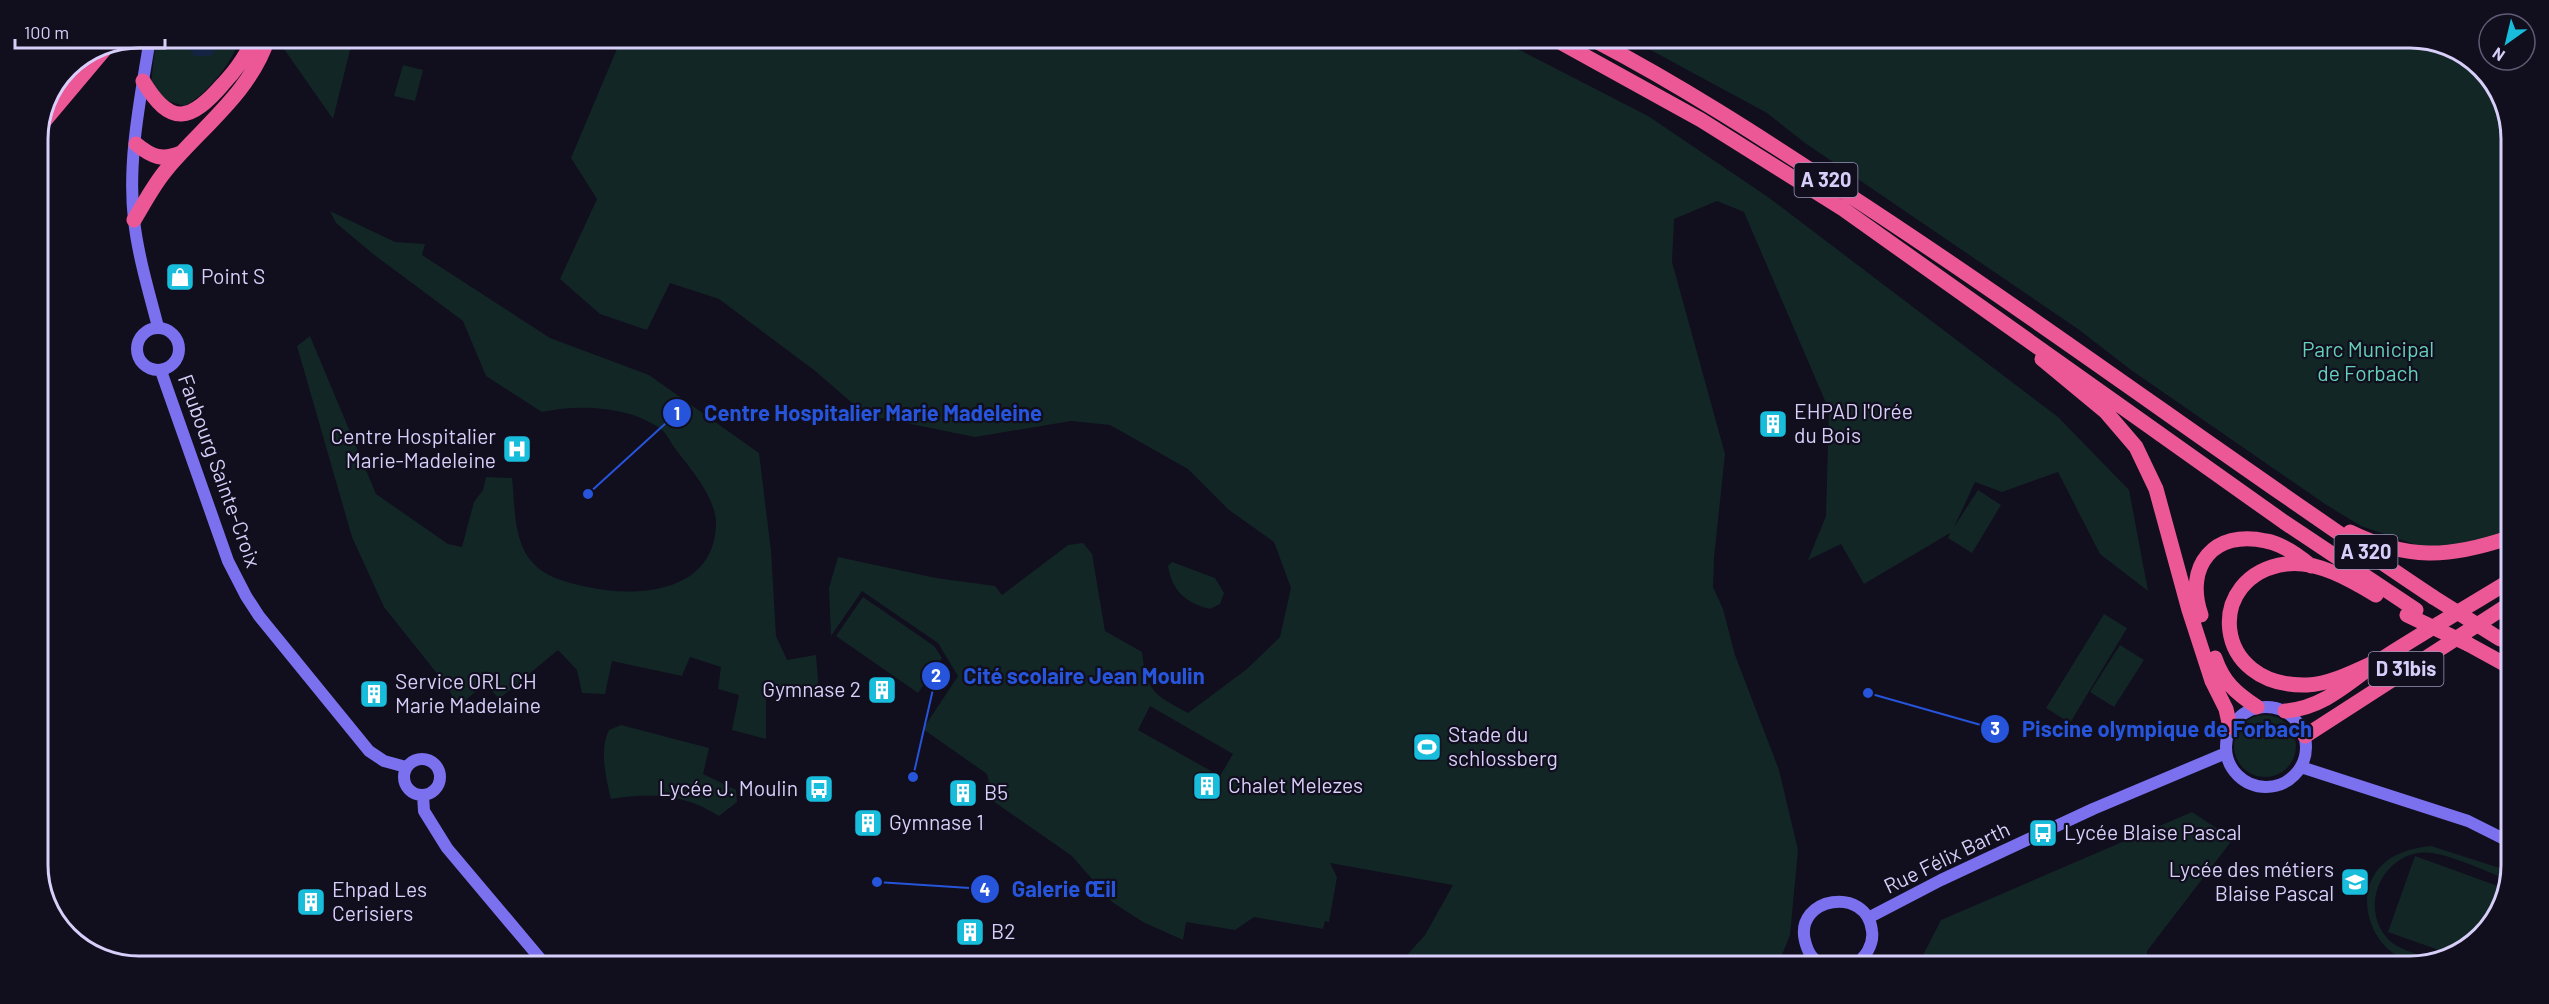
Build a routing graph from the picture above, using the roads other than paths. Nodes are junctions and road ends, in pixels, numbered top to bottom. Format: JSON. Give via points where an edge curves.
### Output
{"nodes":[{"id":1,"x":148,"y":48,"type":"edge"},
{"id":2,"x":249,"y":48,"type":"edge"},
{"id":3,"x":263,"y":48,"type":"edge"},
{"id":4,"x":1570,"y":48,"type":"edge"},
{"id":5,"x":1608,"y":48,"type":"edge"},
{"id":6,"x":97,"y":59,"type":"edge"},
{"id":7,"x":143,"y":81,"type":"junction"},
{"id":8,"x":53,"y":109,"type":"edge"},
{"id":9,"x":136,"y":144,"type":"junction"},
{"id":10,"x":181,"y":153,"type":"junction"},
{"id":11,"x":134,"y":219,"type":"junction"},
{"id":12,"x":1996,"y":315,"type":"junction"},
{"id":13,"x":158,"y":327,"type":"junction"},
{"id":14,"x":161,"y":371,"type":"junction"},
{"id":15,"x":2298,"y":507,"type":"junction"},
{"id":16,"x":2501,"y":540,"type":"edge"},
{"id":17,"x":2312,"y":566,"type":"junction"},
{"id":18,"x":2501,"y":586,"type":"edge"},
{"id":19,"x":2501,"y":609,"type":"edge"},
{"id":20,"x":2411,"y":613,"type":"junction"},
{"id":21,"x":2501,"y":639,"type":"edge"},
{"id":22,"x":2384,"y":658,"type":"junction"},
{"id":23,"x":2501,"y":662,"type":"edge"},
{"id":24,"x":2258,"y":707,"type":"junction"},
{"id":25,"x":2285,"y":711,"type":"junction"},
{"id":26,"x":2230,"y":727,"type":"junction"},
{"id":27,"x":2305,"y":736,"type":"junction"},
{"id":28,"x":2226,"y":753,"type":"junction"},
{"id":29,"x":406,"y":767,"type":"junction"},
{"id":30,"x":2301,"y":767,"type":"junction"},
{"id":31,"x":423,"y":795,"type":"junction"},
{"id":32,"x":2501,"y":838,"type":"edge"},
{"id":33,"x":1868,"y":918,"type":"junction"},
{"id":34,"x":538,"y":956,"type":"edge"},
{"id":35,"x":1811,"y":956,"type":"edge"},
{"id":36,"x":1865,"y":956,"type":"edge"}],
"edges":[{"from":1,"to":7,"type":"main road"},
{"from":2,"to":7,"type":"highway","via":[[234,72],[204,105],[190,113],[163,108]]},
{"from":3,"to":10,"type":"highway","via":[[236,95]]},
{"from":4,"to":12,"type":"highway","number":"A 320","via":[[1732,139],[1843,209]]},
{"from":5,"to":15,"type":"highway","number":"A 320","via":[[1697,98],[1932,249]]},
{"from":6,"to":8,"type":"highway"},
{"from":7,"to":9,"type":"main road"},
{"from":9,"to":10,"type":"highway","via":[[157,158],[167,159]]},
{"from":9,"to":11,"type":"main road"},
{"from":10,"to":11,"type":"highway"},
{"from":11,"to":13,"type":"main road"},
{"from":12,"to":20,"type":"highway","number":"A 320"},
{"from":12,"to":26,"type":"highway","via":[[2106,412],[2136,447],[2156,489],[2189,610]]},
{"from":13,"to":14,"type":"main road","via":[[167,329],[179,342],[179,355],[172,366]]},
{"from":13,"to":14,"type":"main road","via":[[145,332],[137,343],[137,354],[141,363]]},
{"from":14,"to":29,"type":"main road","name":"Faubourg Sainte-Croix","via":[[228,561],[249,601],[369,751],[384,761]]},
{"from":15,"to":16,"type":"highway","via":[[2368,542],[2406,553],[2432,555]]},
{"from":15,"to":21,"type":"highway","number":"A 320","bridge":true},
{"from":17,"to":20,"type":"highway"},
{"from":17,"to":22,"type":"highway","via":[[2288,564],[2268,568],[2248,581],[2236,596],[2230,615],[2231,638],[2240,659],[2259,676],[2283,684],[2308,685]]},
{"from":17,"to":24,"type":"highway","via":[[2291,551],[2251,539],[2224,543],[2212,549],[2201,563],[2195,581],[2197,603],[2221,675],[2234,692]]},
{"from":18,"to":22,"type":"highway","number":"D 31bis"},
{"from":19,"to":27,"type":"highway","number":"D 31bis"},
{"from":20,"to":23,"type":"highway","bridge":true},
{"from":22,"to":25,"type":"highway","number":"D 31bis","via":[[2323,701],[2306,710]]},
{"from":24,"to":25,"type":"main road","via":[[2272,706]]},
{"from":24,"to":26,"type":"main road","via":[[2237,718]]},
{"from":25,"to":27,"type":"main road","via":[[2298,721]]},
{"from":26,"to":28,"type":"main road"},
{"from":27,"to":30,"type":"main road","via":[[2306,752]]},
{"from":28,"to":30,"type":"main road","via":[[2237,775],[2259,786],[2283,783]]},
{"from":28,"to":33,"type":"main road","name":"Rue Félix Barth","via":[[2043,833]]},
{"from":29,"to":31,"type":"main road","via":[[406,786]]},
{"from":29,"to":31,"type":"main road","via":[[423,758],[439,768],[436,789]]},
{"from":30,"to":32,"type":"main road","via":[[2468,821]]},
{"from":31,"to":34,"type":"main road","via":[[424,811],[447,848]]},
{"from":33,"to":35,"type":"main road","via":[[1848,902],[1834,900],[1814,910],[1803,934]]},
{"from":33,"to":36,"type":"main road","via":[[1871,943]]}]}
